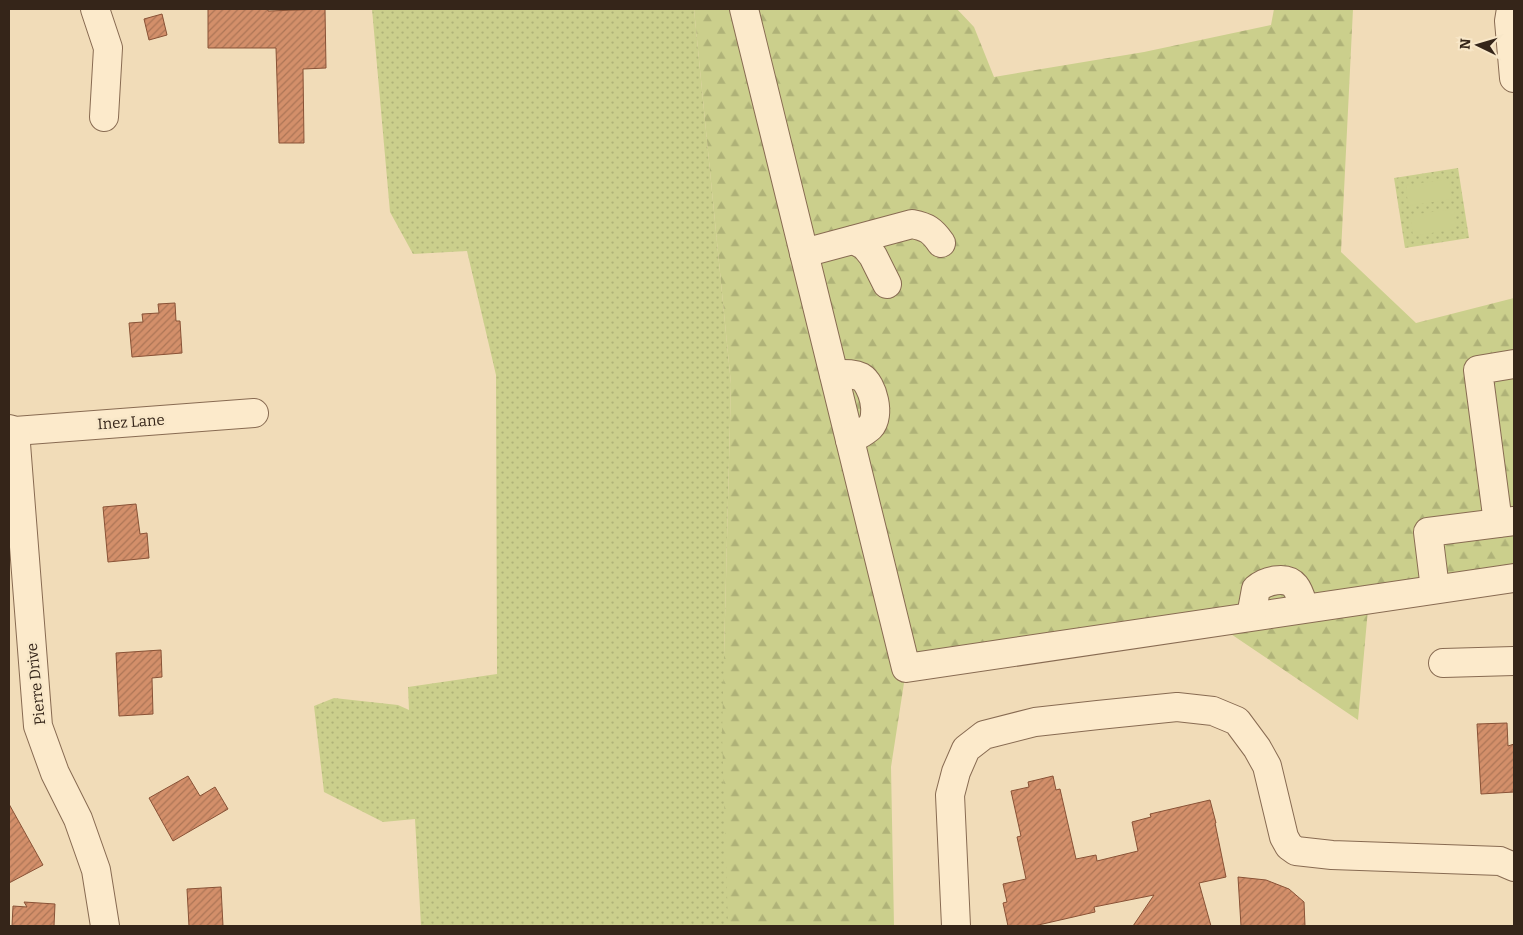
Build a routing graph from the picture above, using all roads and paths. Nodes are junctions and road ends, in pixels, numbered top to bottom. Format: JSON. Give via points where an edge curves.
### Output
{"nodes":[{"id":1,"x":96,"y":9,"type":"edge"},
{"id":2,"x":744,"y":9,"type":"edge"},
{"id":3,"x":1511,"y":9,"type":"edge"},
{"id":4,"x":1514,"y":78,"type":"edge"},
{"id":5,"x":104,"y":117,"type":"dead end"},
{"id":6,"x":854,"y":240,"type":"junction"},
{"id":7,"x":941,"y":243,"type":"dead end"},
{"id":8,"x":804,"y":253,"type":"junction"},
{"id":9,"x":887,"y":284,"type":"dead end"},
{"id":10,"x":1514,"y":364,"type":"edge"},
{"id":11,"x":254,"y":413,"type":"dead end"},
{"id":12,"x":12,"y":430,"type":"edge"},
{"id":13,"x":1506,"y":522,"type":"edge"},
{"id":14,"x":1514,"y":578,"type":"edge"},
{"id":15,"x":1435,"y":589,"type":"junction"},
{"id":16,"x":1514,"y":661,"type":"edge"},
{"id":17,"x":1443,"y":663,"type":"dead end"},
{"id":18,"x":1514,"y":867,"type":"edge"},
{"id":19,"x":105,"y":926,"type":"edge"},
{"id":20,"x":956,"y":926,"type":"edge"}],
"edges":[{"from":1,"to":5,"type":"street","via":[[108,48]]},
{"from":2,"to":8,"type":"street"},
{"from":3,"to":4,"type":"street","via":[[1509,21]]},
{"from":6,"to":7,"type":"street","via":[[912,224],[924,226]]},
{"from":6,"to":8,"type":"street"},
{"from":6,"to":9,"type":"street","via":[[873,256]]},
{"from":8,"to":15,"type":"street","via":[[906,668]]},
{"from":10,"to":13,"type":"street","via":[[1478,370]]},
{"from":11,"to":12,"type":"street","name":"Inez Lane"},
{"from":12,"to":19,"type":"street","name":"Pierre Drive","via":[[38,726],[96,870]]},
{"from":13,"to":15,"type":"street","via":[[1428,532]]},
{"from":14,"to":15,"type":"street"},
{"from":16,"to":17,"type":"street"},
{"from":18,"to":20,"type":"street","via":[[1500,861],[1296,851],[1284,837],[1267,766],[1237,721],[1213,711],[1177,707],[1108,714],[1035,722],[984,735],[966,749],[950,795]]}]}
